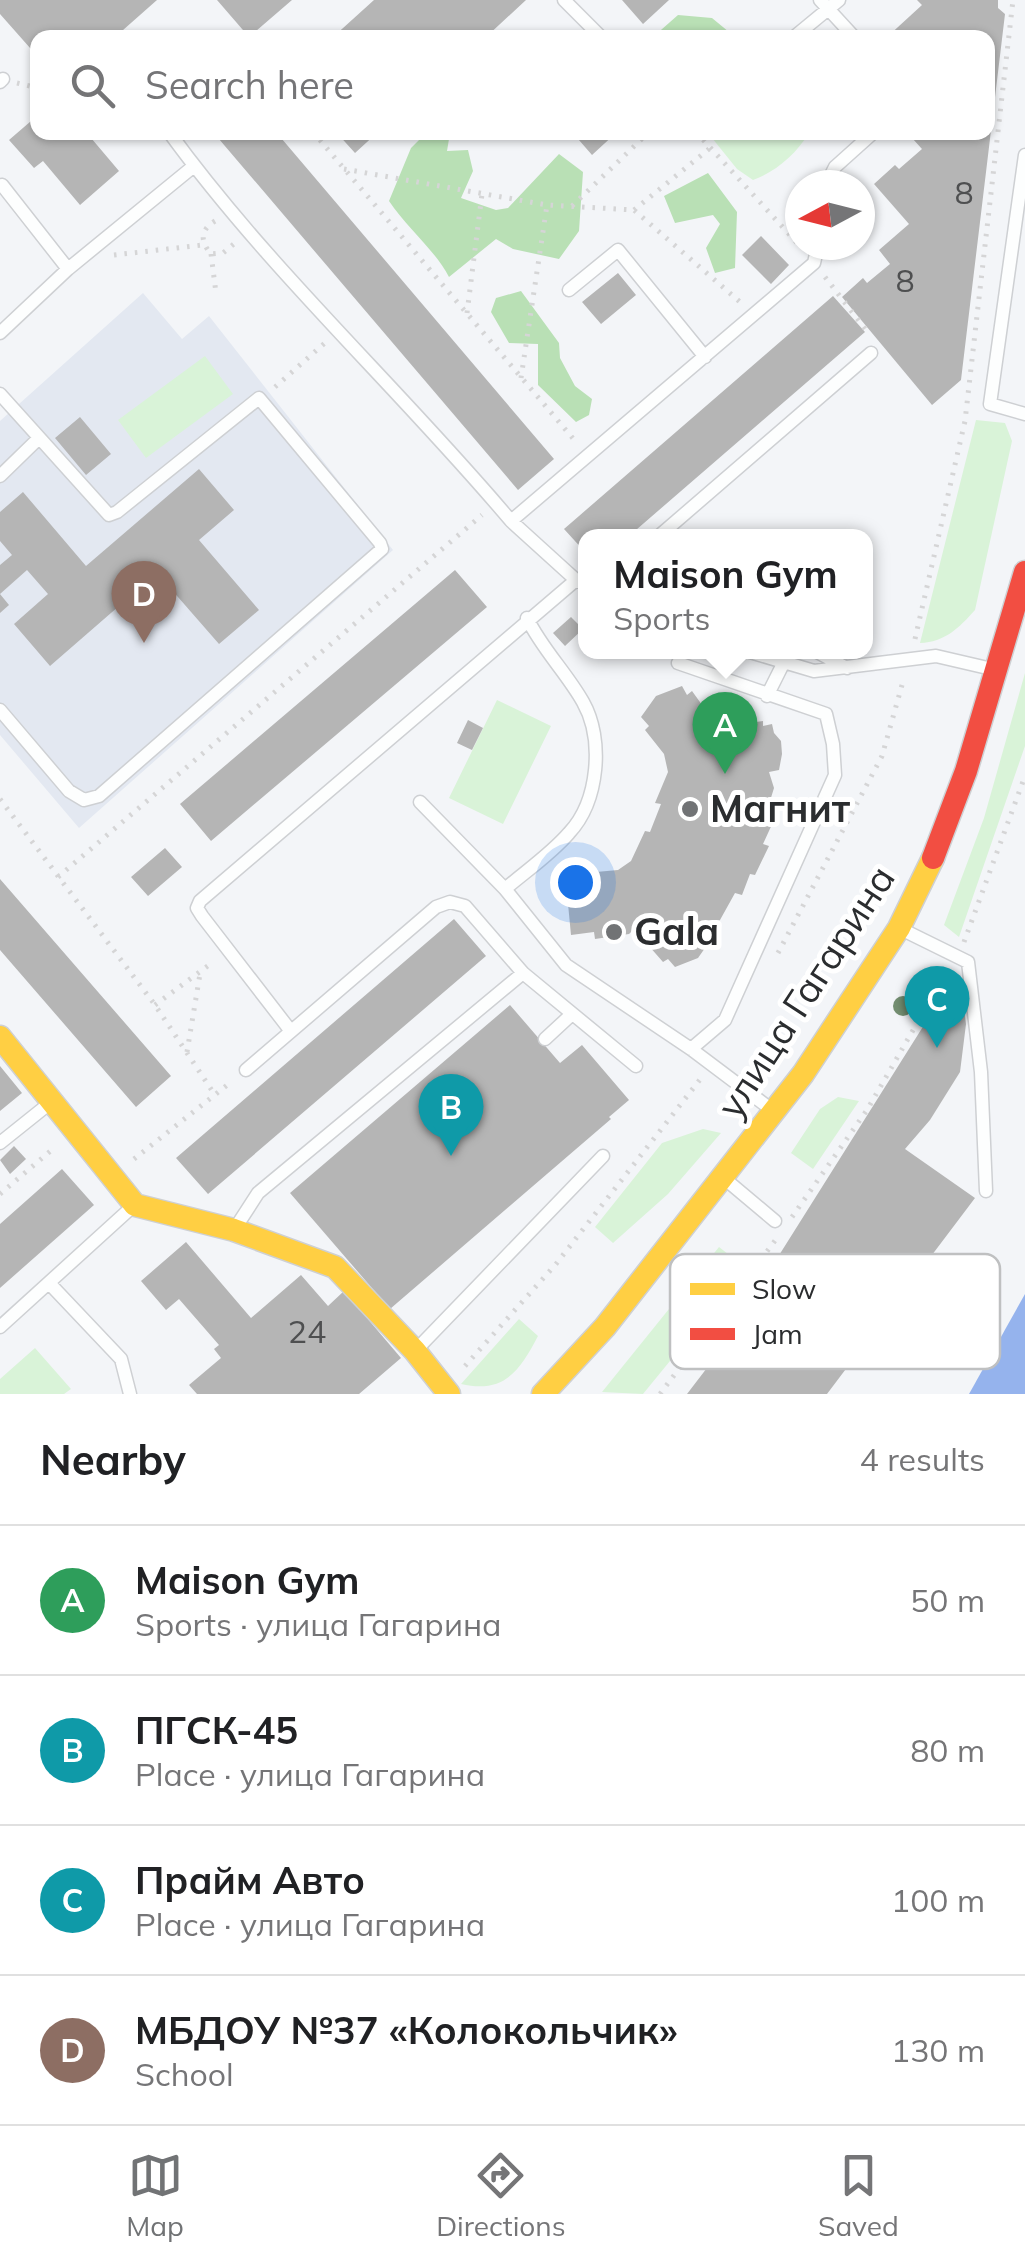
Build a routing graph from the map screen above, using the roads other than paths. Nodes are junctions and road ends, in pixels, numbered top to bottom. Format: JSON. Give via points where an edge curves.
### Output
{"nodes":[{"id":1,"x":564,"y":0,"type":"edge"},
{"id":2,"x":830,"y":3,"type":"edge"},
{"id":3,"x":594,"y":30,"type":"edge"},
{"id":4,"x":801,"y":30,"type":"edge"},
{"id":5,"x":849,"y":30,"type":"edge"},
{"id":6,"x":176,"y":140,"type":"edge"},
{"id":7,"x":865,"y":140,"type":"edge"},
{"id":8,"x":1025,"y":155,"type":"edge"},
{"id":9,"x":194,"y":166,"type":"junction"},
{"id":10,"x":834,"y":170,"type":"edge"},
{"id":11,"x":2,"y":185,"type":"edge"},
{"id":12,"x":1020,"y":230,"type":"edge"},
{"id":13,"x":814,"y":260,"type":"edge"},
{"id":14,"x":68,"y":270,"type":"junction"},
{"id":15,"x":569,"y":290,"type":"dead end"},
{"id":16,"x":2,"y":328,"type":"edge"},
{"id":17,"x":871,"y":353,"type":"road end"},
{"id":18,"x":705,"y":357,"type":"junction"},
{"id":19,"x":0,"y":394,"type":"edge"},
{"id":20,"x":1025,"y":414,"type":"edge"},
{"id":21,"x":38,"y":440,"type":"junction"},
{"id":22,"x":0,"y":476,"type":"edge"},
{"id":23,"x":511,"y":521,"type":"junction"},
{"id":24,"x":667,"y":529,"type":"edge"},
{"id":25,"x":1025,"y":572,"type":"edge"},
{"id":26,"x":578,"y":580,"type":"edge"},
{"id":27,"x":578,"y":583,"type":"edge"},
{"id":28,"x":527,"y":618,"type":"junction"},
{"id":29,"x":769,"y":659,"type":"edge"},
{"id":30,"x":831,"y":659,"type":"edge"},
{"id":31,"x":678,"y":662,"type":"dead end"},
{"id":32,"x":783,"y":664,"type":"junction"},
{"id":33,"x":850,"y":669,"type":"junction"},
{"id":34,"x":997,"y":670,"type":"junction"},
{"id":35,"x":767,"y":696,"type":"junction"},
{"id":36,"x":0,"y":710,"type":"edge"},
{"id":37,"x":420,"y":802,"type":"dead end"},
{"id":38,"x":505,"y":890,"type":"junction"},
{"id":39,"x":899,"y":928,"type":"junction"},
{"id":40,"x":523,"y":974,"type":"junction"},
{"id":41,"x":572,"y":1014,"type":"junction"},
{"id":42,"x":290,"y":1030,"type":"junction"},
{"id":43,"x":0,"y":1036,"type":"edge"},
{"id":44,"x":544,"y":1039,"type":"dead end"},
{"id":45,"x":690,"y":1049,"type":"junction"},
{"id":46,"x":636,"y":1066,"type":"dead end"},
{"id":47,"x":246,"y":1070,"type":"road end"},
{"id":48,"x":52,"y":1102,"type":"junction"},
{"id":49,"x":774,"y":1111,"type":"junction"},
{"id":50,"x":0,"y":1142,"type":"edge"},
{"id":51,"x":604,"y":1156,"type":"dead end"},
{"id":52,"x":723,"y":1178,"type":"junction"},
{"id":53,"x":986,"y":1191,"type":"dead end"},
{"id":54,"x":135,"y":1205,"type":"junction"},
{"id":55,"x":776,"y":1221,"type":"dead end"},
{"id":56,"x":234,"y":1230,"type":"junction"},
{"id":57,"x":49,"y":1283,"type":"junction"},
{"id":58,"x":0,"y":1327,"type":"edge"},
{"id":59,"x":416,"y":1351,"type":"junction"},
{"id":60,"x":438,"y":1390,"type":"edge"},
{"id":61,"x":130,"y":1394,"type":"edge"},
{"id":62,"x":543,"y":1394,"type":"edge"}],
"edges":[{"from":1,"to":3,"type":"lane"},
{"from":2,"to":4,"type":"lane"},
{"from":2,"to":5,"type":"lane"},
{"from":6,"to":9,"type":"lane"},
{"from":7,"to":10,"type":"lane"},
{"from":8,"to":12,"type":"lane"},
{"from":9,"to":14,"type":"lane"},
{"from":9,"to":23,"type":"lane","via":[[336,333]]},
{"from":11,"to":14,"type":"lane"},
{"from":12,"to":20,"type":"lane","via":[[990,404]]},
{"from":13,"to":18,"type":"lane"},
{"from":14,"to":16,"type":"lane"},
{"from":15,"to":18,"type":"lane","via":[[618,250]]},
{"from":17,"to":24,"type":"lane"},
{"from":18,"to":23,"type":"lane"},
{"from":19,"to":21,"type":"lane"},
{"from":21,"to":22,"type":"lane"},
{"from":21,"to":36,"type":"lane","via":[[109,515],[259,398],[382,549],[99,796],[84,800],[69,792]]},
{"from":23,"to":26,"type":"lane"},
{"from":25,"to":34,"type":"main road","name":"улица Гагарина"},
{"from":27,"to":28,"type":"lane"},
{"from":28,"to":38,"type":"lane","via":[[584,703],[596,737],[592,788],[572,831]]},
{"from":28,"to":42,"type":"lane","via":[[200,902],[202,916]]},
{"from":29,"to":32,"type":"lane"},
{"from":30,"to":33,"type":"lane"},
{"from":31,"to":35,"type":"lane"},
{"from":32,"to":33,"type":"lane"},
{"from":32,"to":35,"type":"lane"},
{"from":33,"to":34,"type":"lane","via":[[936,656]]},
{"from":34,"to":39,"type":"main road","name":"улица Гагарина","via":[[930,866]]},
{"from":35,"to":45,"type":"lane","via":[[826,714],[835,774],[725,1020]]},
{"from":37,"to":38,"type":"lane"},
{"from":38,"to":45,"type":"lane","via":[[566,966]]},
{"from":39,"to":49,"type":"main road","name":"улица Гагарина"},
{"from":39,"to":53,"type":"lane","via":[[968,962],[982,1072]]},
{"from":40,"to":41,"type":"lane"},
{"from":40,"to":42,"type":"lane","via":[[465,906],[450,902],[436,906]]},
{"from":40,"to":56,"type":"lane","via":[[258,1193]]},
{"from":41,"to":44,"type":"lane"},
{"from":41,"to":46,"type":"lane"},
{"from":42,"to":47,"type":"lane"},
{"from":43,"to":48,"type":"main road"},
{"from":45,"to":49,"type":"lane"},
{"from":48,"to":50,"type":"lane"},
{"from":48,"to":54,"type":"main road"},
{"from":49,"to":52,"type":"main road","name":"улица Гагарина"},
{"from":51,"to":59,"type":"lane"},
{"from":52,"to":55,"type":"lane"},
{"from":52,"to":62,"type":"main road","name":"улица Гагарина"},
{"from":54,"to":56,"type":"main road"},
{"from":54,"to":57,"type":"lane"},
{"from":56,"to":59,"type":"main road","via":[[335,1268]]},
{"from":57,"to":58,"type":"lane"},
{"from":57,"to":61,"type":"lane","via":[[121,1359]]},
{"from":59,"to":60,"type":"main road"}]}
